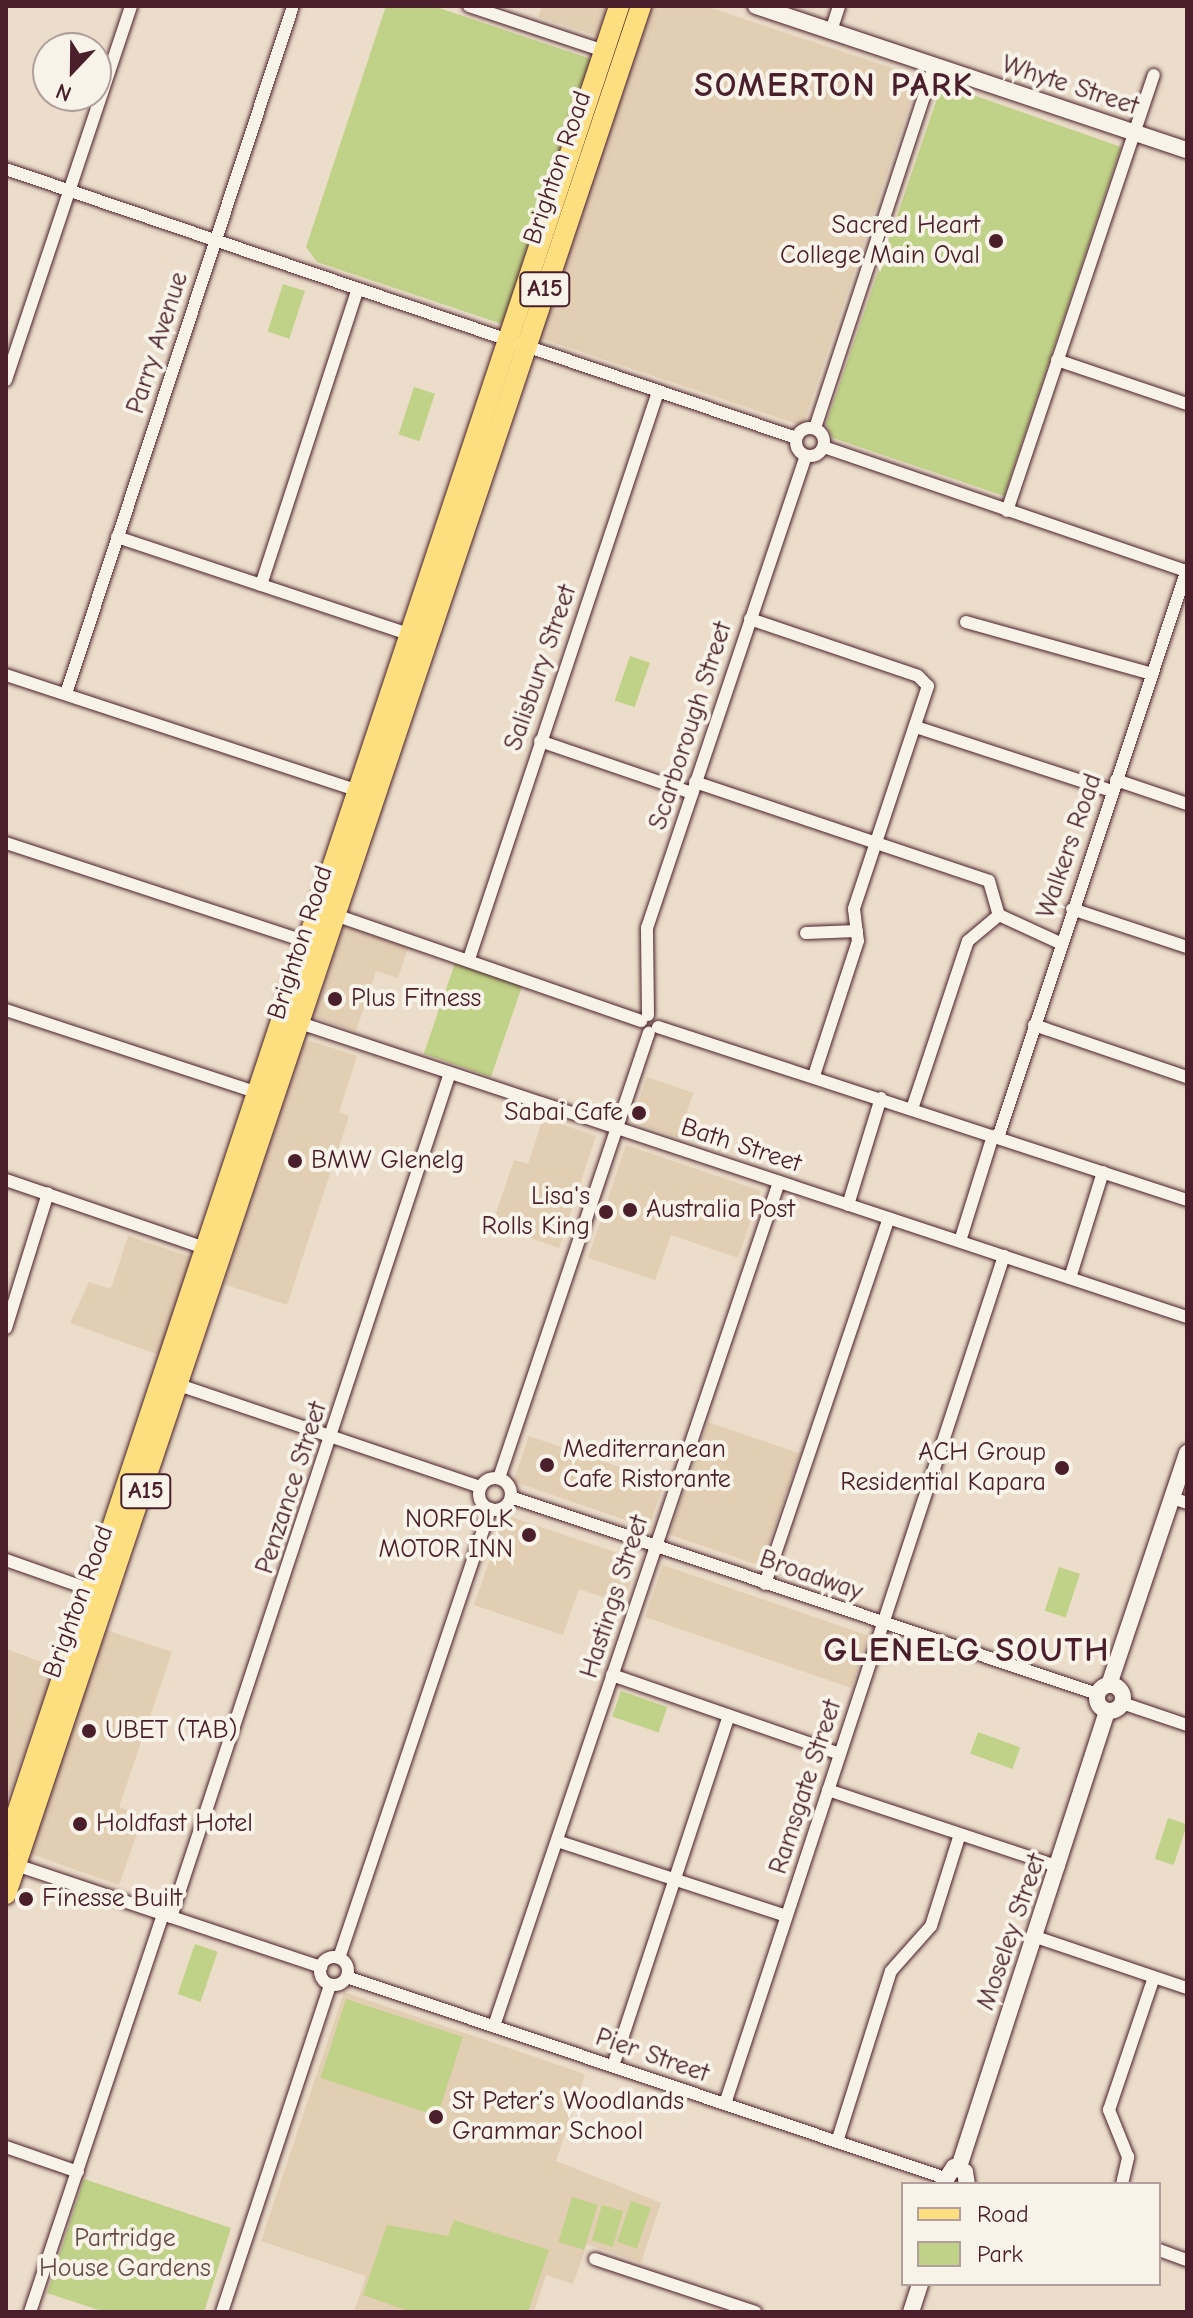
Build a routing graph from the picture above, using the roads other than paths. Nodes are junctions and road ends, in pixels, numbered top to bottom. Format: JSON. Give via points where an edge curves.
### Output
{"nodes":[{"id":1,"x":131,"y":6,"type":"edge"},
{"id":2,"x":293,"y":6,"type":"edge"},
{"id":3,"x":469,"y":6,"type":"edge"},
{"id":4,"x":619,"y":6,"type":"edge"},
{"id":5,"x":641,"y":6,"type":"edge"},
{"id":6,"x":756,"y":6,"type":"edge"},
{"id":7,"x":839,"y":6,"type":"edge"},
{"id":8,"x":831,"y":31,"type":"junction"},
{"id":9,"x":604,"y":51,"type":"junction"},
{"id":10,"x":934,"y":65,"type":"junction"},
{"id":11,"x":1154,"y":75,"type":"dead end"},
{"id":12,"x":1134,"y":132,"type":"junction"},
{"id":13,"x":1187,"y":150,"type":"edge"},
{"id":14,"x":6,"y":169,"type":"edge"},
{"id":15,"x":70,"y":190,"type":"junction"},
{"id":16,"x":215,"y":239,"type":"junction"},
{"id":17,"x":358,"y":289,"type":"junction"},
{"id":18,"x":517,"y":344,"type":"junction"},
{"id":19,"x":10,"y":358,"type":"edge"},
{"id":20,"x":1057,"y":360,"type":"junction"},
{"id":21,"x":6,"y":380,"type":"edge"},
{"id":22,"x":658,"y":392,"type":"junction"},
{"id":23,"x":1187,"y":404,"type":"edge"},
{"id":24,"x":815,"y":428,"type":"junction"},
{"id":25,"x":796,"y":438,"type":"junction"},
{"id":26,"x":824,"y":447,"type":"junction"},
{"id":27,"x":806,"y":456,"type":"junction"},
{"id":28,"x":1007,"y":511,"type":"junction"},
{"id":29,"x":117,"y":537,"type":"junction"},
{"id":30,"x":1187,"y":570,"type":"edge"},
{"id":31,"x":261,"y":585,"type":"junction"},
{"id":32,"x":750,"y":619,"type":"junction"},
{"id":33,"x":966,"y":622,"type":"dead end"},
{"id":34,"x":418,"y":637,"type":"junction"},
{"id":35,"x":1152,"y":674,"type":"junction"},
{"id":36,"x":6,"y":675,"type":"edge"},
{"id":37,"x":66,"y":694,"type":"junction"},
{"id":38,"x":916,"y":727,"type":"junction"},
{"id":39,"x":540,"y":741,"type":"junction"},
{"id":40,"x":1114,"y":785,"type":"junction"},
{"id":41,"x":694,"y":787,"type":"junction"},
{"id":42,"x":368,"y":794,"type":"junction"},
{"id":43,"x":1187,"y":804,"type":"edge"},
{"id":44,"x":6,"y":843,"type":"edge"},
{"id":45,"x":877,"y":843,"type":"junction"},
{"id":46,"x":1072,"y":909,"type":"junction"},
{"id":47,"x":999,"y":915,"type":"junction"},
{"id":48,"x":338,"y":916,"type":"junction"},
{"id":49,"x":857,"y":931,"type":"junction"},
{"id":50,"x":806,"y":933,"type":"dead end"},
{"id":51,"x":1060,"y":943,"type":"junction"},
{"id":52,"x":318,"y":946,"type":"junction"},
{"id":53,"x":1187,"y":947,"type":"edge"},
{"id":54,"x":469,"y":959,"type":"junction"},
{"id":55,"x":646,"y":997,"type":"junction"},
{"id":56,"x":615,"y":1008,"type":"junction"},
{"id":57,"x":6,"y":1010,"type":"edge"},
{"id":58,"x":282,"y":1017,"type":"junction"},
{"id":59,"x":644,"y":1018,"type":"junction"},
{"id":60,"x":302,"y":1024,"type":"junction"},
{"id":61,"x":1034,"y":1025,"type":"junction"},
{"id":62,"x":654,"y":1030,"type":"junction"},
{"id":63,"x":450,"y":1073,"type":"junction"},
{"id":64,"x":814,"y":1076,"type":"junction"},
{"id":65,"x":1187,"y":1077,"type":"edge"},
{"id":66,"x":268,"y":1096,"type":"junction"},
{"id":67,"x":881,"y":1098,"type":"junction"},
{"id":68,"x":912,"y":1109,"type":"junction"},
{"id":69,"x":617,"y":1128,"type":"junction"},
{"id":70,"x":996,"y":1137,"type":"junction"},
{"id":71,"x":1103,"y":1172,"type":"junction"},
{"id":72,"x":6,"y":1180,"type":"edge"},
{"id":73,"x":779,"y":1182,"type":"junction"},
{"id":74,"x":48,"y":1193,"type":"junction"},
{"id":75,"x":1187,"y":1200,"type":"edge"},
{"id":76,"x":848,"y":1205,"type":"junction"},
{"id":77,"x":889,"y":1218,"type":"junction"},
{"id":78,"x":960,"y":1241,"type":"junction"},
{"id":79,"x":216,"y":1251,"type":"junction"},
{"id":80,"x":1004,"y":1256,"type":"junction"},
{"id":81,"x":1070,"y":1278,"type":"junction"},
{"id":82,"x":1187,"y":1317,"type":"edge"},
{"id":83,"x":6,"y":1328,"type":"edge"},
{"id":84,"x":172,"y":1382,"type":"junction"},
{"id":85,"x":332,"y":1438,"type":"junction"},
{"id":86,"x":1187,"y":1453,"type":"edge"},
{"id":87,"x":499,"y":1478,"type":"junction"},
{"id":88,"x":480,"y":1487,"type":"junction"},
{"id":89,"x":511,"y":1497,"type":"junction"},
{"id":90,"x":1180,"y":1501,"type":"edge"},
{"id":91,"x":490,"y":1509,"type":"junction"},
{"id":92,"x":655,"y":1546,"type":"junction"},
{"id":93,"x":6,"y":1560,"type":"edge"},
{"id":94,"x":765,"y":1584,"type":"junction"},
{"id":95,"x":100,"y":1593,"type":"junction"},
{"id":96,"x":883,"y":1623,"type":"junction"},
{"id":97,"x":612,"y":1675,"type":"junction"},
{"id":98,"x":1103,"y":1689,"type":"junction"},
{"id":99,"x":1114,"y":1707,"type":"junction"},
{"id":100,"x":729,"y":1716,"type":"junction"},
{"id":101,"x":1187,"y":1725,"type":"edge"},
{"id":102,"x":840,"y":1754,"type":"junction"},
{"id":103,"x":828,"y":1790,"type":"junction"},
{"id":104,"x":12,"y":1815,"type":"edge"},
{"id":105,"x":960,"y":1834,"type":"junction"},
{"id":106,"x":557,"y":1841,"type":"junction"},
{"id":107,"x":6,"y":1846,"type":"edge"},
{"id":108,"x":16,"y":1865,"type":"junction"},
{"id":109,"x":1059,"y":1867,"type":"junction"},
{"id":110,"x":675,"y":1880,"type":"junction"},
{"id":111,"x":6,"y":1894,"type":"edge"},
{"id":112,"x":167,"y":1915,"type":"junction"},
{"id":113,"x":786,"y":1916,"type":"junction"},
{"id":114,"x":1036,"y":1937,"type":"junction"},
{"id":115,"x":339,"y":1958,"type":"junction"},
{"id":116,"x":321,"y":1967,"type":"junction"},
{"id":117,"x":347,"y":1977,"type":"junction"},
{"id":118,"x":1154,"y":1977,"type":"junction"},
{"id":119,"x":330,"y":1985,"type":"junction"},
{"id":120,"x":1187,"y":1988,"type":"edge"},
{"id":121,"x":494,"y":2026,"type":"junction"},
{"id":122,"x":613,"y":2066,"type":"junction"},
{"id":123,"x":725,"y":2104,"type":"junction"},
{"id":124,"x":837,"y":2142,"type":"junction"},
{"id":125,"x":6,"y":2147,"type":"edge"},
{"id":126,"x":959,"y":2167,"type":"junction"},
{"id":127,"x":78,"y":2172,"type":"junction"},
{"id":128,"x":943,"y":2180,"type":"edge"},
{"id":129,"x":967,"y":2182,"type":"edge"},
{"id":130,"x":1122,"y":2182,"type":"edge"},
{"id":131,"x":1161,"y":2251,"type":"edge"},
{"id":132,"x":595,"y":2259,"type":"dead end"},
{"id":133,"x":1187,"y":2259,"type":"edge"},
{"id":134,"x":919,"y":2286,"type":"edge"},
{"id":135,"x":30,"y":2312,"type":"edge"},
{"id":136,"x":222,"y":2312,"type":"edge"},
{"id":137,"x":755,"y":2312,"type":"edge"},
{"id":138,"x":911,"y":2312,"type":"edge"}],
"edges":[{"from":1,"to":15,"type":"street"},
{"from":2,"to":16,"type":"street","name":"Parry Avenue"},
{"from":3,"to":9,"type":"street"},
{"from":4,"to":9,"type":"main road","name":"Brighton Road","number":"A15"},
{"from":5,"to":18,"type":"main road","name":"Brighton Road","number":"A15"},
{"from":6,"to":8,"type":"street","name":"Whyte Street"},
{"from":7,"to":8,"type":"street"},
{"from":8,"to":10,"type":"street","name":"Whyte Street"},
{"from":9,"to":18,"type":"main road","name":"Brighton Road","number":"A15"},
{"from":10,"to":12,"type":"street","name":"Whyte Street"},
{"from":10,"to":24,"type":"street"},
{"from":11,"to":12,"type":"street"},
{"from":12,"to":13,"type":"street","name":"Whyte Street"},
{"from":12,"to":20,"type":"street"},
{"from":14,"to":15,"type":"street"},
{"from":15,"to":16,"type":"street"},
{"from":15,"to":19,"type":"street"},
{"from":16,"to":17,"type":"street"},
{"from":16,"to":29,"type":"street","name":"Parry Avenue"},
{"from":17,"to":18,"type":"street"},
{"from":17,"to":31,"type":"street"},
{"from":18,"to":22,"type":"street"},
{"from":18,"to":34,"type":"main road","name":"Brighton Road","number":"A15"},
{"from":19,"to":21,"type":"street"},
{"from":20,"to":23,"type":"street"},
{"from":20,"to":28,"type":"street"},
{"from":22,"to":25,"type":"street"},
{"from":22,"to":39,"type":"street","name":"Salisbury Street"},
{"from":24,"to":25,"type":"street"},
{"from":24,"to":26,"type":"street"},
{"from":25,"to":27,"type":"street"},
{"from":26,"to":27,"type":"street"},
{"from":26,"to":28,"type":"street"},
{"from":27,"to":32,"type":"street","name":"Scarborough Street"},
{"from":28,"to":30,"type":"street"},
{"from":29,"to":31,"type":"street"},
{"from":29,"to":37,"type":"street","name":"Parry Avenue"},
{"from":30,"to":35,"type":"street","name":"Walkers Road"},
{"from":31,"to":34,"type":"street"},
{"from":32,"to":38,"type":"street","via":[[927,683]]},
{"from":32,"to":41,"type":"street","name":"Scarborough Street"},
{"from":33,"to":35,"type":"street"},
{"from":34,"to":42,"type":"main road","name":"Brighton Road","number":"A15"},
{"from":35,"to":40,"type":"street","name":"Walkers Road"},
{"from":36,"to":37,"type":"street"},
{"from":37,"to":42,"type":"street"},
{"from":38,"to":40,"type":"street"},
{"from":38,"to":45,"type":"street"},
{"from":39,"to":41,"type":"street"},
{"from":39,"to":54,"type":"street","name":"Salisbury Street"},
{"from":40,"to":43,"type":"street"},
{"from":40,"to":46,"type":"street","name":"Walkers Road"},
{"from":41,"to":45,"type":"street"},
{"from":41,"to":55,"type":"street","name":"Scarborough Street","via":[[643,943]]},
{"from":42,"to":48,"type":"main road","name":"Brighton Road","number":"A15"},
{"from":42,"to":52,"type":"main road","name":"Brighton Road","number":"A15"},
{"from":44,"to":52,"type":"street"},
{"from":45,"to":47,"type":"street","via":[[989,881]]},
{"from":45,"to":49,"type":"street","via":[[854,909]]},
{"from":46,"to":51,"type":"street","name":"Walkers Road"},
{"from":46,"to":53,"type":"street"},
{"from":47,"to":51,"type":"street"},
{"from":47,"to":68,"type":"street","via":[[968,941]]},
{"from":48,"to":52,"type":"main road","name":"Brighton Road","number":"A15"},
{"from":48,"to":54,"type":"street"},
{"from":49,"to":50,"type":"street"},
{"from":49,"to":64,"type":"street"},
{"from":51,"to":61,"type":"street","name":"Walkers Road"},
{"from":52,"to":58,"type":"main road","name":"Brighton Road","number":"A15"},
{"from":52,"to":60,"type":"main road","name":"Brighton Road","number":"A15"},
{"from":54,"to":56,"type":"street"},
{"from":55,"to":56,"type":"street"},
{"from":55,"to":59,"type":"street","name":"Scarborough Street"},
{"from":56,"to":59,"type":"street"},
{"from":57,"to":66,"type":"street"},
{"from":58,"to":60,"type":"street","name":"Bath Street"},
{"from":58,"to":66,"type":"main road","name":"Brighton Road","number":"A15"},
{"from":59,"to":62,"type":"street"},
{"from":60,"to":63,"type":"street","name":"Bath Street"},
{"from":60,"to":66,"type":"main road","name":"Brighton Road","number":"A15"},
{"from":61,"to":65,"type":"street"},
{"from":61,"to":70,"type":"street","name":"Walkers Road"},
{"from":62,"to":64,"type":"street"},
{"from":62,"to":69,"type":"street"},
{"from":63,"to":69,"type":"street","name":"Bath Street"},
{"from":63,"to":85,"type":"street","name":"Penzance Street"},
{"from":64,"to":67,"type":"street"},
{"from":66,"to":79,"type":"main road","name":"Brighton Road","number":"A15"},
{"from":67,"to":68,"type":"street"},
{"from":67,"to":76,"type":"street"},
{"from":68,"to":70,"type":"street"},
{"from":69,"to":73,"type":"street","name":"Bath Street"},
{"from":69,"to":87,"type":"street"},
{"from":70,"to":71,"type":"street"},
{"from":70,"to":78,"type":"street","name":"Walkers Road"},
{"from":71,"to":75,"type":"street"},
{"from":71,"to":81,"type":"street"},
{"from":72,"to":74,"type":"street"},
{"from":73,"to":76,"type":"street","name":"Bath Street"},
{"from":73,"to":92,"type":"street","name":"Hastings Street"},
{"from":74,"to":79,"type":"street"},
{"from":74,"to":83,"type":"street"},
{"from":76,"to":77,"type":"street","name":"Bath Street"},
{"from":77,"to":78,"type":"street","name":"Bath Street"},
{"from":77,"to":94,"type":"street"},
{"from":78,"to":80,"type":"street","name":"Bath Street"},
{"from":79,"to":84,"type":"main road","name":"Brighton Road","number":"A15"},
{"from":80,"to":81,"type":"street","name":"Bath Street"},
{"from":80,"to":96,"type":"street","name":"Ramsgate Street"},
{"from":81,"to":82,"type":"street","name":"Bath Street"},
{"from":84,"to":85,"type":"street"},
{"from":84,"to":95,"type":"main road","name":"Brighton Road","number":"A15"},
{"from":85,"to":88,"type":"street"},
{"from":85,"to":112,"type":"street","name":"Penzance Street"},
{"from":86,"to":90,"type":"street"},
{"from":87,"to":88,"type":"street"},
{"from":87,"to":89,"type":"street"},
{"from":88,"to":91,"type":"street"},
{"from":89,"to":91,"type":"street"},
{"from":89,"to":92,"type":"street","name":"Broadway"},
{"from":90,"to":98,"type":"street"},
{"from":91,"to":115,"type":"street"},
{"from":92,"to":94,"type":"street","name":"Broadway"},
{"from":92,"to":97,"type":"street","name":"Hastings Street"},
{"from":93,"to":95,"type":"street"},
{"from":94,"to":96,"type":"street","name":"Broadway"},
{"from":95,"to":104,"type":"main road","name":"Brighton Road","number":"A15"},
{"from":95,"to":108,"type":"main road","name":"Brighton Road","number":"A15"},
{"from":96,"to":98,"type":"street","name":"Broadway"},
{"from":96,"to":102,"type":"street","name":"Ramsgate Street"},
{"from":97,"to":100,"type":"street"},
{"from":97,"to":106,"type":"street","name":"Hastings Street"},
{"from":98,"to":99,"type":"street"},
{"from":98,"to":99,"type":"street","via":[[1120,1691]]},
{"from":99,"to":101,"type":"street"},
{"from":99,"to":109,"type":"street","name":"Moseley Street"},
{"from":100,"to":102,"type":"street"},
{"from":100,"to":110,"type":"street"},
{"from":102,"to":103,"type":"street","name":"Ramsgate Street"},
{"from":103,"to":105,"type":"street"},
{"from":103,"to":113,"type":"street","name":"Ramsgate Street"},
{"from":104,"to":107,"type":"main road","name":"Brighton Road","number":"A15"},
{"from":105,"to":109,"type":"street"},
{"from":105,"to":124,"type":"street","via":[[931,1926],[891,1971]]},
{"from":106,"to":110,"type":"street"},
{"from":106,"to":121,"type":"street","name":"Hastings Street"},
{"from":108,"to":111,"type":"main road","name":"Brighton Road","number":"A15"},
{"from":108,"to":112,"type":"street"},
{"from":109,"to":114,"type":"street","name":"Moseley Street"},
{"from":110,"to":113,"type":"street"},
{"from":110,"to":122,"type":"street"},
{"from":112,"to":116,"type":"street"},
{"from":112,"to":127,"type":"street","name":"Penzance Street"},
{"from":113,"to":123,"type":"street","name":"Ramsgate Street"},
{"from":114,"to":118,"type":"street"},
{"from":114,"to":126,"type":"street","name":"Moseley Street"},
{"from":115,"to":116,"type":"street"},
{"from":115,"to":117,"type":"street"},
{"from":116,"to":119,"type":"street"},
{"from":117,"to":119,"type":"street"},
{"from":117,"to":121,"type":"street","name":"Pier Street"},
{"from":118,"to":120,"type":"street"},
{"from":118,"to":130,"type":"street","via":[[1109,2110],[1128,2157]]},
{"from":119,"to":136,"type":"street"},
{"from":121,"to":122,"type":"street","name":"Pier Street"},
{"from":122,"to":123,"type":"street","name":"Pier Street"},
{"from":123,"to":124,"type":"street","name":"Pier Street"},
{"from":124,"to":128,"type":"street","name":"Pier Street"},
{"from":125,"to":127,"type":"street"},
{"from":126,"to":128,"type":"street"},
{"from":126,"to":129,"type":"street"},
{"from":127,"to":135,"type":"street","name":"Penzance Street"},
{"from":131,"to":133,"type":"street"},
{"from":132,"to":137,"type":"street"},
{"from":134,"to":138,"type":"street"}]}
